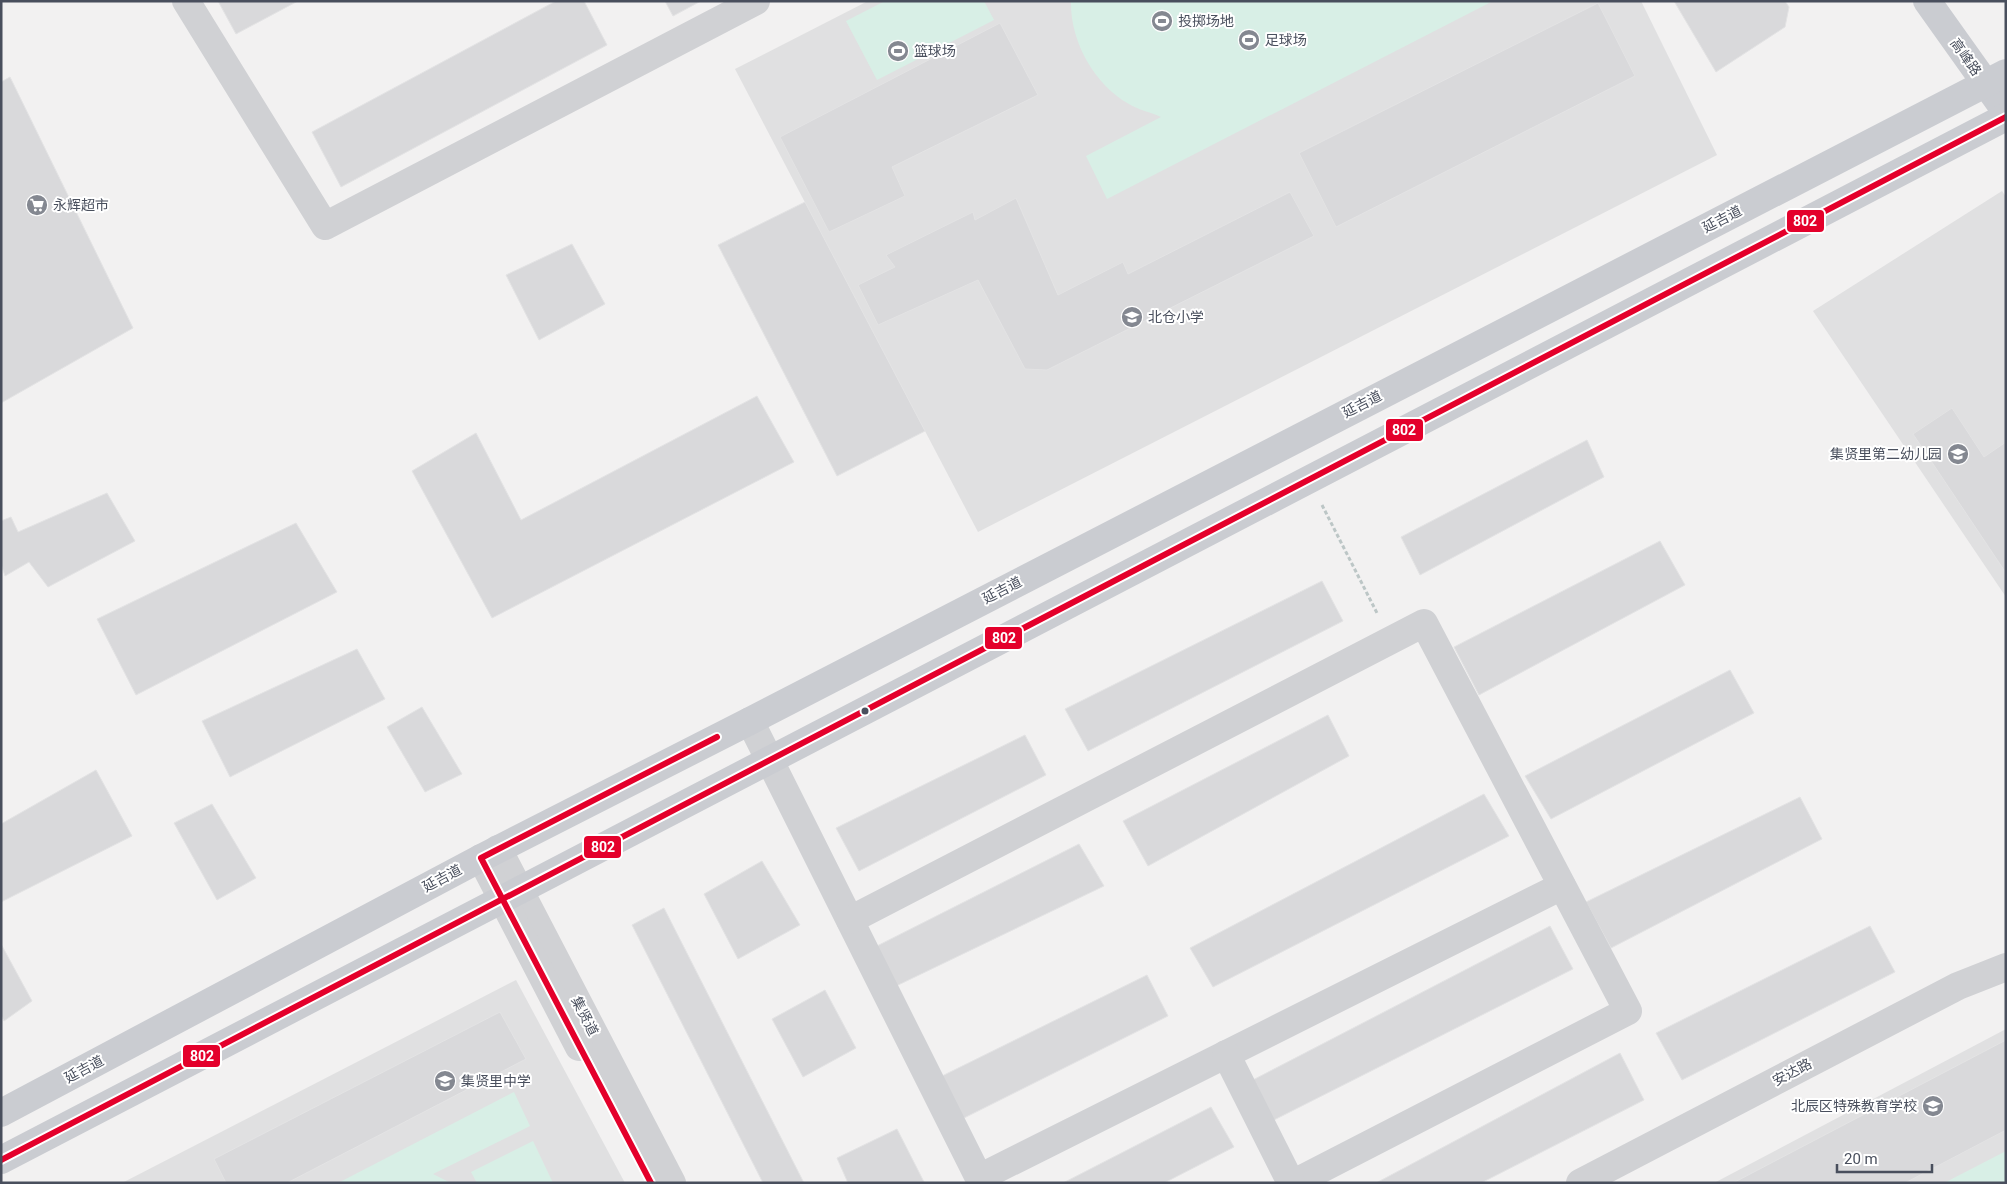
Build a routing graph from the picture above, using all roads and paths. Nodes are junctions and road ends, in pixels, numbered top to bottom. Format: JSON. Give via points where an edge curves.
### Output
{"nodes":[{"id":1,"x":186,"y":1,"type":"edge"},
{"id":2,"x":756,"y":1,"type":"edge"},
{"id":3,"x":1927,"y":1,"type":"edge"},
{"id":4,"x":1995,"y":78,"type":"edge"},
{"id":5,"x":2006,"y":112,"type":"edge"},
{"id":6,"x":2006,"y":117,"type":"edge"},
{"id":7,"x":1310,"y":480,"type":"junction"},
{"id":8,"x":1390,"y":640,"type":"junction"},
{"id":9,"x":750,"y":721,"type":"junction"},
{"id":10,"x":770,"y":761,"type":"junction"},
{"id":11,"x":489,"y":853,"type":"junction"},
{"id":12,"x":1562,"y":886,"type":"junction"},
{"id":13,"x":510,"y":894,"type":"junction"},
{"id":14,"x":850,"y":920,"type":"junction"},
{"id":15,"x":2006,"y":968,"type":"edge"},
{"id":16,"x":1226,"y":1054,"type":"junction"},
{"id":17,"x":1,"y":1113,"type":"edge"},
{"id":18,"x":1,"y":1160,"type":"edge"},
{"id":19,"x":651,"y":1183,"type":"edge"},
{"id":20,"x":672,"y":1183,"type":"edge"},
{"id":21,"x":1293,"y":1183,"type":"edge"},
{"id":22,"x":1580,"y":1183,"type":"edge"},
{"id":23,"x":1618,"y":1183,"type":"edge"}],
"edges":[{"from":1,"to":2,"type":"street","via":[[325,226]]},
{"from":3,"to":4,"type":"main road","name":"高峰路"},
{"from":4,"to":5,"type":"main road","name":"高峰路"},
{"from":4,"to":9,"type":"main road","name":"延吉道"},
{"from":6,"to":7,"type":"main road"},
{"from":7,"to":8,"type":"path"},
{"from":7,"to":10,"type":"main road"},
{"from":8,"to":12,"type":"street","via":[[1424,623]]},
{"from":8,"to":14,"type":"street"},
{"from":9,"to":10,"type":"street"},
{"from":9,"to":11,"type":"main road","name":"延吉道"},
{"from":10,"to":13,"type":"main road"},
{"from":10,"to":14,"type":"street"},
{"from":11,"to":13,"type":"street","name":"集贤道"},
{"from":11,"to":17,"type":"main road","name":"延吉道"},
{"from":12,"to":16,"type":"street"},
{"from":12,"to":21,"type":"street","via":[[1628,1011]]},
{"from":13,"to":18,"type":"main road"},
{"from":13,"to":19,"type":"street","name":"集贤道"},
{"from":13,"to":20,"type":"street","name":"集贤道"},
{"from":14,"to":16,"type":"street","via":[[979,1178]]},
{"from":15,"to":22,"type":"street","name":"安达路","via":[[1958,986]]},
{"from":15,"to":23,"type":"street","name":"安达路","via":[[1965,1000]]},
{"from":16,"to":21,"type":"street"}]}
